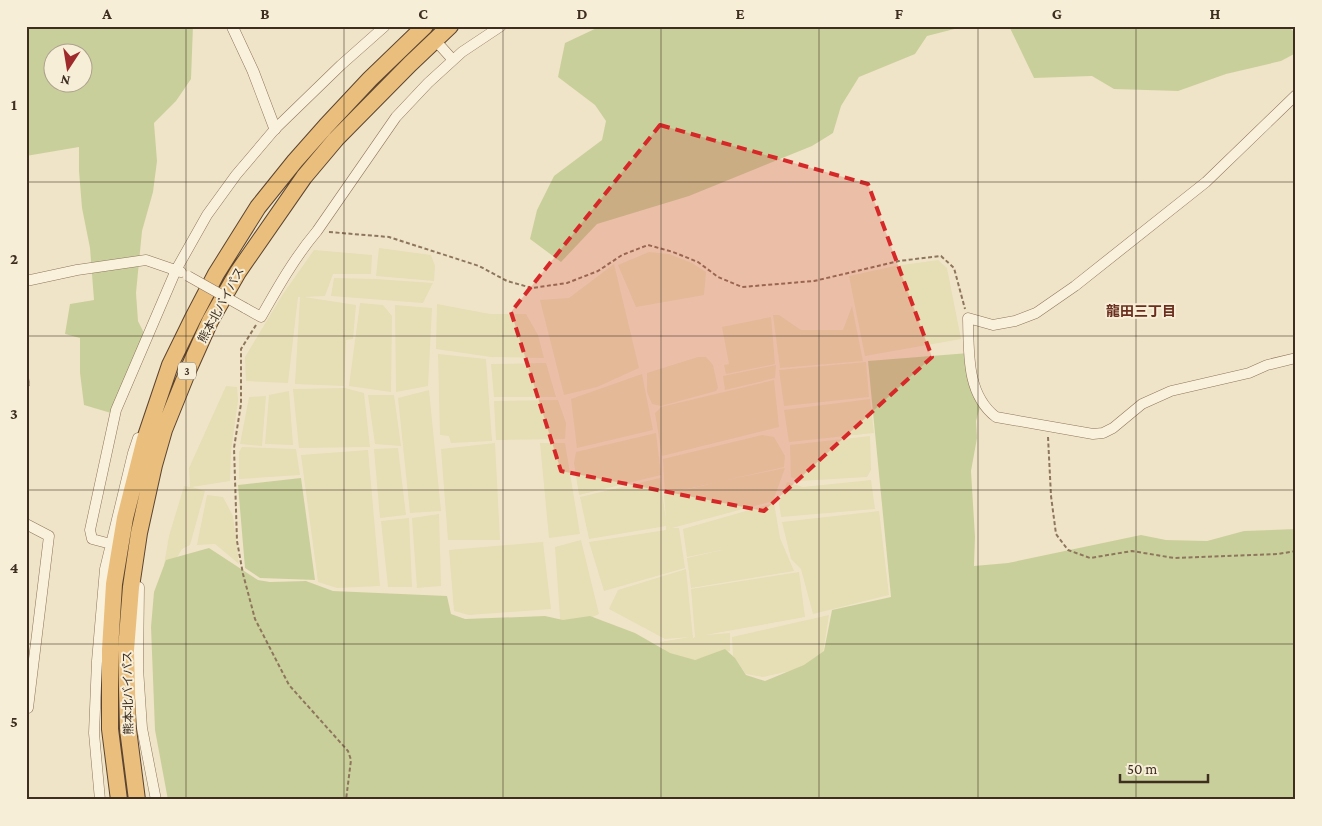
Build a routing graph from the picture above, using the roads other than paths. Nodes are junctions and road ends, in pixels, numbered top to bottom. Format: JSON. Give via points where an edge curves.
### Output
{"nodes":[{"id":1,"x":232,"y":26,"type":"edge"},
{"id":2,"x":386,"y":26,"type":"edge"},
{"id":3,"x":425,"y":26,"type":"edge"},
{"id":4,"x":450,"y":26,"type":"edge"},
{"id":5,"x":501,"y":26,"type":"edge"},
{"id":6,"x":435,"y":40,"type":"junction"},
{"id":7,"x":453,"y":60,"type":"junction"},
{"id":8,"x":1296,"y":95,"type":"edge"},
{"id":9,"x":274,"y":129,"type":"junction"},
{"id":10,"x":176,"y":270,"type":"junction"},
{"id":11,"x":26,"y":282,"type":"edge"},
{"id":12,"x":1296,"y":358,"type":"edge"},
{"id":13,"x":163,"y":384,"type":"junction"},
{"id":14,"x":154,"y":465,"type":"junction"},
{"id":15,"x":26,"y":524,"type":"edge"},
{"id":16,"x":111,"y":544,"type":"junction"},
{"id":17,"x":31,"y":650,"type":"edge"},
{"id":18,"x":31,"y":708,"type":"edge"},
{"id":19,"x":100,"y":800,"type":"edge"},
{"id":20,"x":119,"y":800,"type":"edge"},
{"id":21,"x":137,"y":800,"type":"edge"},
{"id":22,"x":156,"y":800,"type":"edge"}],
"edges":[{"from":1,"to":9,"type":"street"},
{"from":2,"to":9,"type":"street"},
{"from":3,"to":13,"type":"highway","name":"熊本北バイパス","number":"3","via":[[326,126],[258,207],[197,309]]},
{"from":4,"to":6,"type":"highway","name":"熊本北バイパス","number":"3"},
{"from":5,"to":7,"type":"street"},
{"from":6,"to":7,"type":"street"},
{"from":6,"to":14,"type":"highway","name":"熊本北バイパス","number":"3","via":[[304,177],[238,272],[189,368]]},
{"from":7,"to":10,"type":"street","bridge":true,"via":[[396,117],[308,242],[261,317]]},
{"from":8,"to":12,"type":"street","via":[[1206,182],[1036,313],[993,325],[968,318],[971,378],[986,409],[996,417],[1093,434],[1113,428],[1142,404],[1171,391],[1249,373]]},
{"from":9,"to":10,"type":"street","via":[[207,215]]},
{"from":10,"to":11,"type":"street","via":[[146,260],[76,270]]},
{"from":10,"to":16,"type":"street","via":[[116,410],[90,530],[92,539]]},
{"from":13,"to":16,"type":"street","via":[[132,453]]},
{"from":13,"to":20,"type":"highway","name":"熊本北バイパス","number":"3","via":[[124,518],[114,584],[110,729]]},
{"from":14,"to":21,"type":"highway","name":"熊本北バイパス","number":"3","via":[[139,533],[126,650],[128,728]]},
{"from":14,"to":22,"type":"street","via":[[142,546],[138,638],[142,728]]},
{"from":15,"to":17,"type":"street","via":[[49,536]]},
{"from":16,"to":19,"type":"street","via":[[105,569],[94,724]]},
{"from":17,"to":18,"type":"street"}]}
